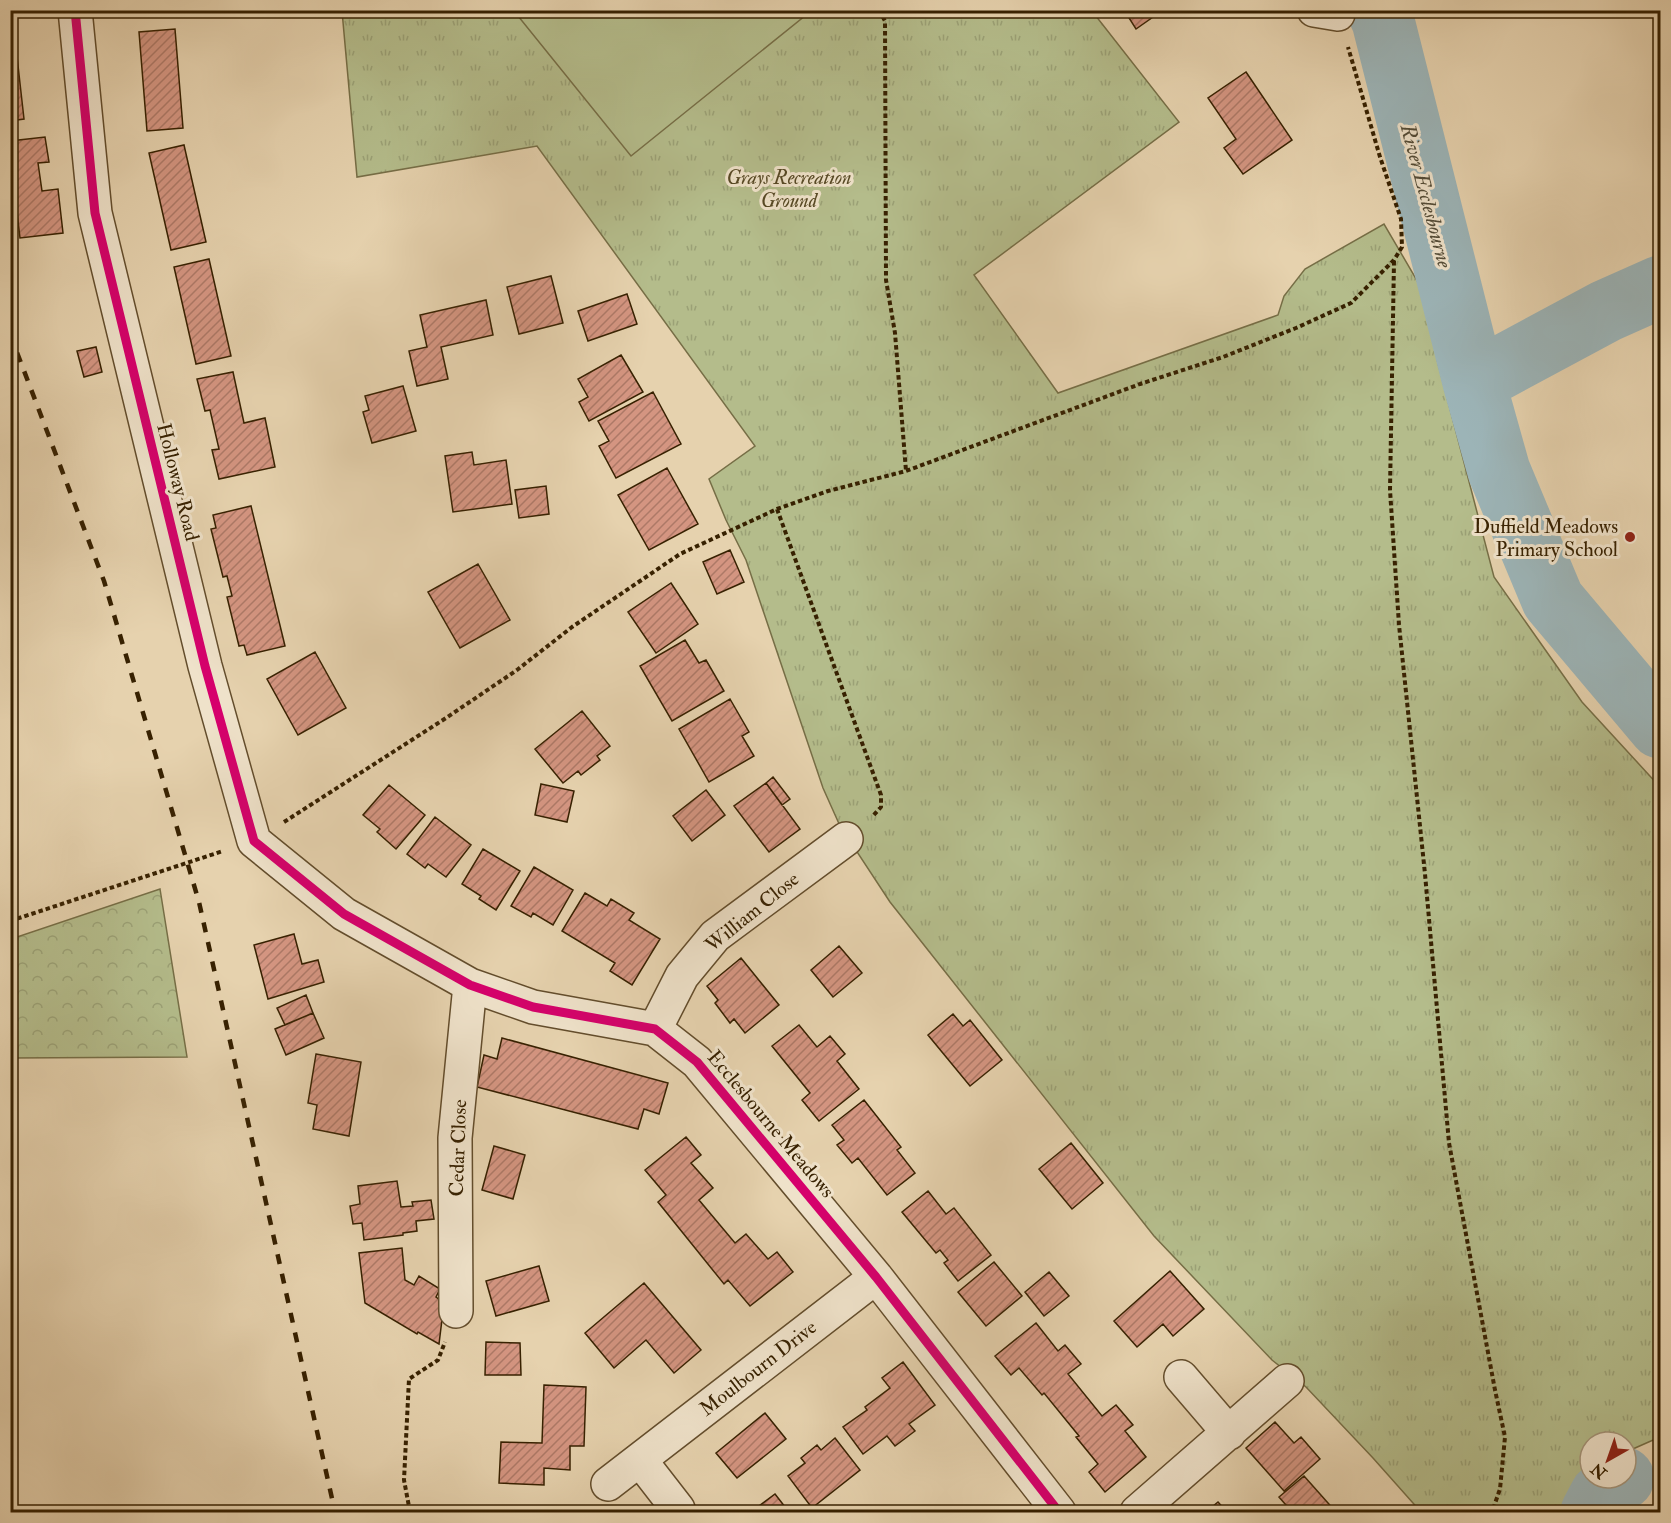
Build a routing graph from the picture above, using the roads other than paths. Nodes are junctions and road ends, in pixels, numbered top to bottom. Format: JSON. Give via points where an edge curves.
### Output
{"nodes":[{"id":1,"x":75,"y":10,"type":"edge"},
{"id":2,"x":846,"y":839,"type":"road end"},
{"id":3,"x":344,"y":915,"type":"joint"},
{"id":4,"x":470,"y":985,"type":"junction"},
{"id":5,"x":655,"y":1029,"type":"junction"},
{"id":6,"x":876,"y":1277,"type":"junction"},
{"id":7,"x":456,"y":1311,"type":"road end"},
{"id":8,"x":1180,"y":1377,"type":"dead end"},
{"id":9,"x":1287,"y":1381,"type":"dead end"},
{"id":10,"x":1229,"y":1433,"type":"junction"},
{"id":11,"x":640,"y":1460,"type":"junction"},
{"id":12,"x":609,"y":1484,"type":"dead end"},
{"id":13,"x":678,"y":1509,"type":"dead end"},
{"id":14,"x":1059,"y":1512,"type":"edge"},
{"id":15,"x":1137,"y":1512,"type":"edge"}],
"edges":[{"from":1,"to":3,"type":"street","name":"Holloway Road","via":[[95,213],[202,655],[254,842]]},
{"from":2,"to":5,"type":"street","name":"William Close","via":[[715,936],[682,976]]},
{"from":3,"to":4,"type":"street","name":"Ecclesbourne Meadows"},
{"from":4,"to":5,"type":"street","name":"Ecclesbourne Meadows","via":[[533,1007]]},
{"from":4,"to":7,"type":"street","name":"Cedar Close","via":[[455,1138]]},
{"from":5,"to":6,"type":"street","name":"Ecclesbourne Meadows","via":[[697,1062]]},
{"from":6,"to":11,"type":"street","name":"Moulbourn Drive"},
{"from":6,"to":14,"type":"street","name":"Ecclesbourne Meadows"},
{"from":8,"to":10,"type":"street"},
{"from":9,"to":10,"type":"street"},
{"from":10,"to":15,"type":"street"},
{"from":11,"to":12,"type":"street","name":"Moulbourn Drive"},
{"from":11,"to":13,"type":"street"}]}
